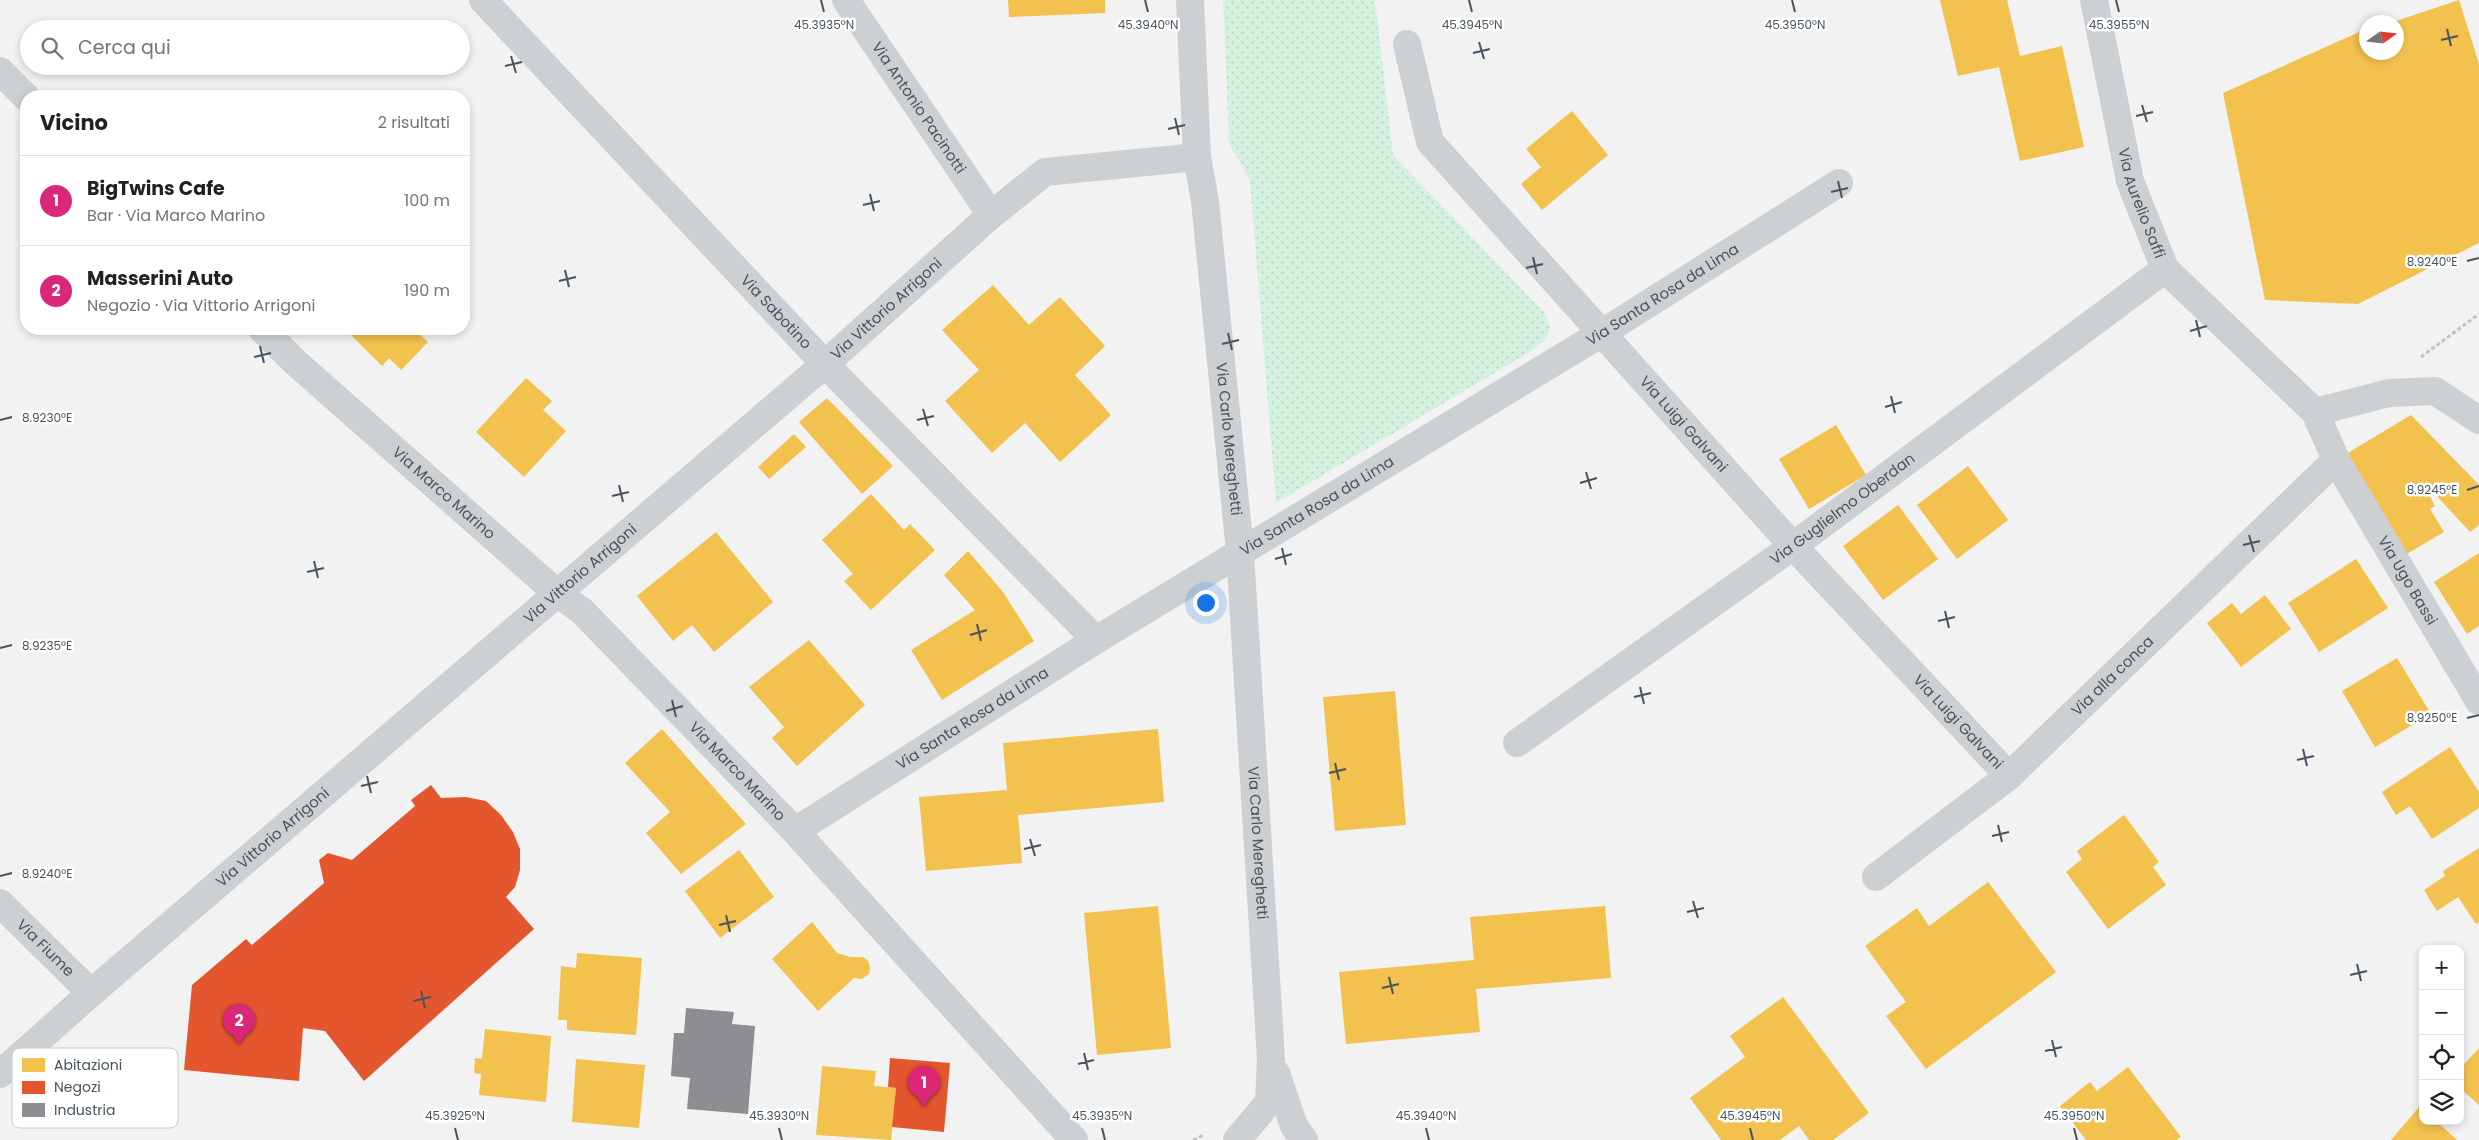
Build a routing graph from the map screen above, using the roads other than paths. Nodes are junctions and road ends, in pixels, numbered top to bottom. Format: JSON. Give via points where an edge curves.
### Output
{"nodes":[{"id":1,"x":483,"y":0,"type":"edge"},
{"id":2,"x":846,"y":0,"type":"edge"},
{"id":3,"x":1190,"y":0,"type":"edge"},
{"id":4,"x":2094,"y":0,"type":"edge"},
{"id":5,"x":1407,"y":44,"type":"dead end"},
{"id":6,"x":0,"y":71,"type":"edge"},
{"id":7,"x":20,"y":91,"type":"edge"},
{"id":8,"x":1197,"y":157,"type":"junction"},
{"id":9,"x":1839,"y":183,"type":"dead end"},
{"id":10,"x":991,"y":215,"type":"junction"},
{"id":11,"x":2165,"y":269,"type":"junction"},
{"id":12,"x":1602,"y":333,"type":"junction"},
{"id":13,"x":268,"y":335,"type":"edge"},
{"id":14,"x":825,"y":364,"type":"junction"},
{"id":15,"x":2315,"y":412,"type":"junction"},
{"id":16,"x":2479,"y":420,"type":"edge"},
{"id":17,"x":2336,"y":460,"type":"junction"},
{"id":18,"x":1793,"y":546,"type":"junction"},
{"id":19,"x":1240,"y":552,"type":"junction"},
{"id":20,"x":557,"y":593,"type":"junction"},
{"id":21,"x":1096,"y":640,"type":"junction"},
{"id":22,"x":2479,"y":702,"type":"edge"},
{"id":23,"x":1517,"y":743,"type":"dead end"},
{"id":24,"x":2009,"y":776,"type":"junction"},
{"id":25,"x":795,"y":830,"type":"junction"},
{"id":26,"x":1876,"y":877,"type":"dead end"},
{"id":27,"x":0,"y":903,"type":"edge"},
{"id":28,"x":91,"y":993,"type":"junction"},
{"id":29,"x":29,"y":1048,"type":"edge"},
{"id":30,"x":1271,"y":1059,"type":"junction"},
{"id":31,"x":12,"y":1063,"type":"edge"},
{"id":32,"x":0,"y":1074,"type":"edge"},
{"id":33,"x":1074,"y":1140,"type":"edge"},
{"id":34,"x":1237,"y":1140,"type":"edge"},
{"id":35,"x":1304,"y":1140,"type":"edge"}],
"edges":[{"from":1,"to":14,"type":"street","name":"Via Sabotino"},
{"from":2,"to":10,"type":"street","name":"Via Antonio Pacinotti"},
{"from":3,"to":8,"type":"street","name":"Via Carlo Mereghetti"},
{"from":4,"to":11,"type":"street","name":"Via Aurelio Saffi","via":[[2130,181]]},
{"from":5,"to":12,"type":"street","name":"Via Luigi Galvani","via":[[1430,142]]},
{"from":6,"to":7,"type":"street"},
{"from":8,"to":10,"type":"street","name":"Via Vittorio Arrigoni","via":[[1045,172]]},
{"from":8,"to":19,"type":"street","name":"Via Carlo Mereghetti","via":[[1206,201]]},
{"from":9,"to":12,"type":"street","name":"Via Santa Rosa da Lima"},
{"from":10,"to":14,"type":"street","name":"Via Vittorio Arrigoni"},
{"from":11,"to":15,"type":"street","name":"Via Aurelio Saffi"},
{"from":11,"to":18,"type":"street","name":"Via Guglielmo Oberdan"},
{"from":12,"to":18,"type":"street","name":"Via Luigi Galvani"},
{"from":12,"to":19,"type":"street","name":"Via Santa Rosa da Lima"},
{"from":13,"to":20,"type":"street","name":"Via Marco Marino"},
{"from":14,"to":20,"type":"street","name":"Via Vittorio Arrigoni"},
{"from":14,"to":21,"type":"street","name":"Via Sabotino"},
{"from":15,"to":16,"type":"street","via":[[2389,393],[2435,391]]},
{"from":15,"to":17,"type":"street","name":"Via Aurelio Saffi"},
{"from":17,"to":22,"type":"street","name":"Via Ugo Bassi"},
{"from":17,"to":24,"type":"street","name":"Via alla conca"},
{"from":18,"to":23,"type":"street","name":"Via Guglielmo Oberdan"},
{"from":18,"to":24,"type":"street","name":"Via Luigi Galvani"},
{"from":19,"to":21,"type":"street","name":"Via Santa Rosa da Lima"},
{"from":19,"to":30,"type":"street","name":"Via Carlo Mereghetti"},
{"from":20,"to":25,"type":"street","name":"Via Marco Marino","via":[[582,611]]},
{"from":20,"to":28,"type":"street","name":"Via Vittorio Arrigoni"},
{"from":21,"to":25,"type":"street","name":"Via Santa Rosa da Lima"},
{"from":24,"to":26,"type":"street","name":"Via alla conca"},
{"from":25,"to":33,"type":"street","name":"Via Marco Marino"},
{"from":27,"to":28,"type":"street","name":"Via Fiume"},
{"from":28,"to":29,"type":"street","name":"Via Vittorio Arrigoni"},
{"from":30,"to":34,"type":"street","name":"Via Carlo Mereghetti","via":[[1269,1102]]},
{"from":30,"to":35,"type":"street","name":"Via Carlo Mereghetti","via":[[1294,1126]]},
{"from":31,"to":32,"type":"street","name":"Via Vittorio Arrigoni"}]}
